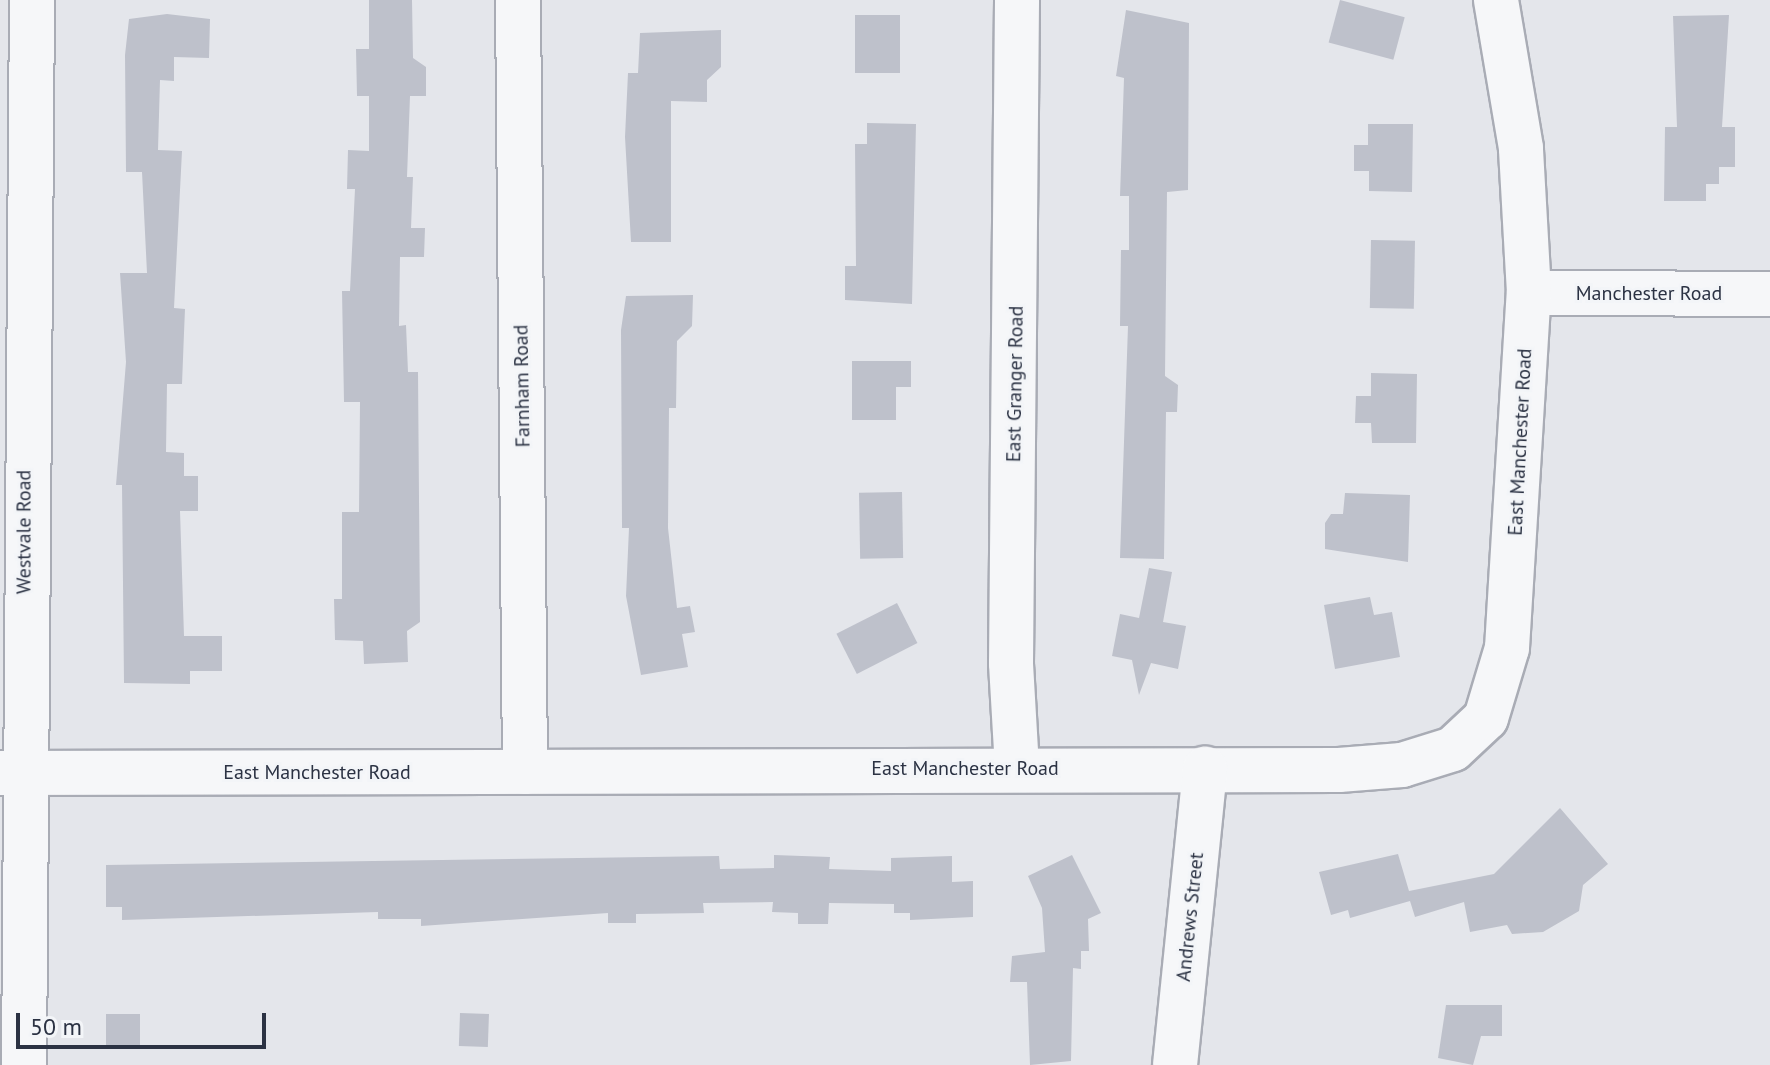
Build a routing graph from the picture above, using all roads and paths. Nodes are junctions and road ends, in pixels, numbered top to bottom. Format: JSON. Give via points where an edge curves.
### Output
{"nodes":[{"id":1,"x":32,"y":0,"type":"edge"},
{"id":2,"x":518,"y":0,"type":"edge"},
{"id":3,"x":1017,"y":0,"type":"edge"},
{"id":4,"x":1496,"y":0,"type":"edge"},
{"id":5,"x":1529,"y":293,"type":"junction"},
{"id":6,"x":1770,"y":294,"type":"edge"},
{"id":7,"x":1017,"y":768,"type":"junction"},
{"id":8,"x":1205,"y":769,"type":"junction"},
{"id":9,"x":525,"y":772,"type":"junction"},
{"id":10,"x":11,"y":773,"type":"edge"},
{"id":11,"x":24,"y":1065,"type":"edge"},
{"id":12,"x":1175,"y":1065,"type":"edge"}],
"edges":[{"from":1,"to":10,"type":"street","name":"Westvale Road"},
{"from":2,"to":9,"type":"street","name":"Farnham Road"},
{"from":3,"to":7,"type":"street","name":"East Granger Road","via":[[1011,663]]},
{"from":4,"to":5,"type":"street","name":"East Manchester Road","via":[[1521,148]]},
{"from":5,"to":6,"type":"street","name":"Manchester Road"},
{"from":5,"to":8,"type":"street","name":"East Manchester Road","via":[[1507,648],[1486,718],[1453,749],[1402,765]]},
{"from":7,"to":8,"type":"street","name":"East Manchester Road"},
{"from":7,"to":9,"type":"street","name":"East Manchester Road"},
{"from":8,"to":12,"type":"street","name":"Andrews Street"},
{"from":9,"to":10,"type":"street","name":"East Manchester Road"},
{"from":10,"to":11,"type":"street","name":"Westvale Road"}]}
